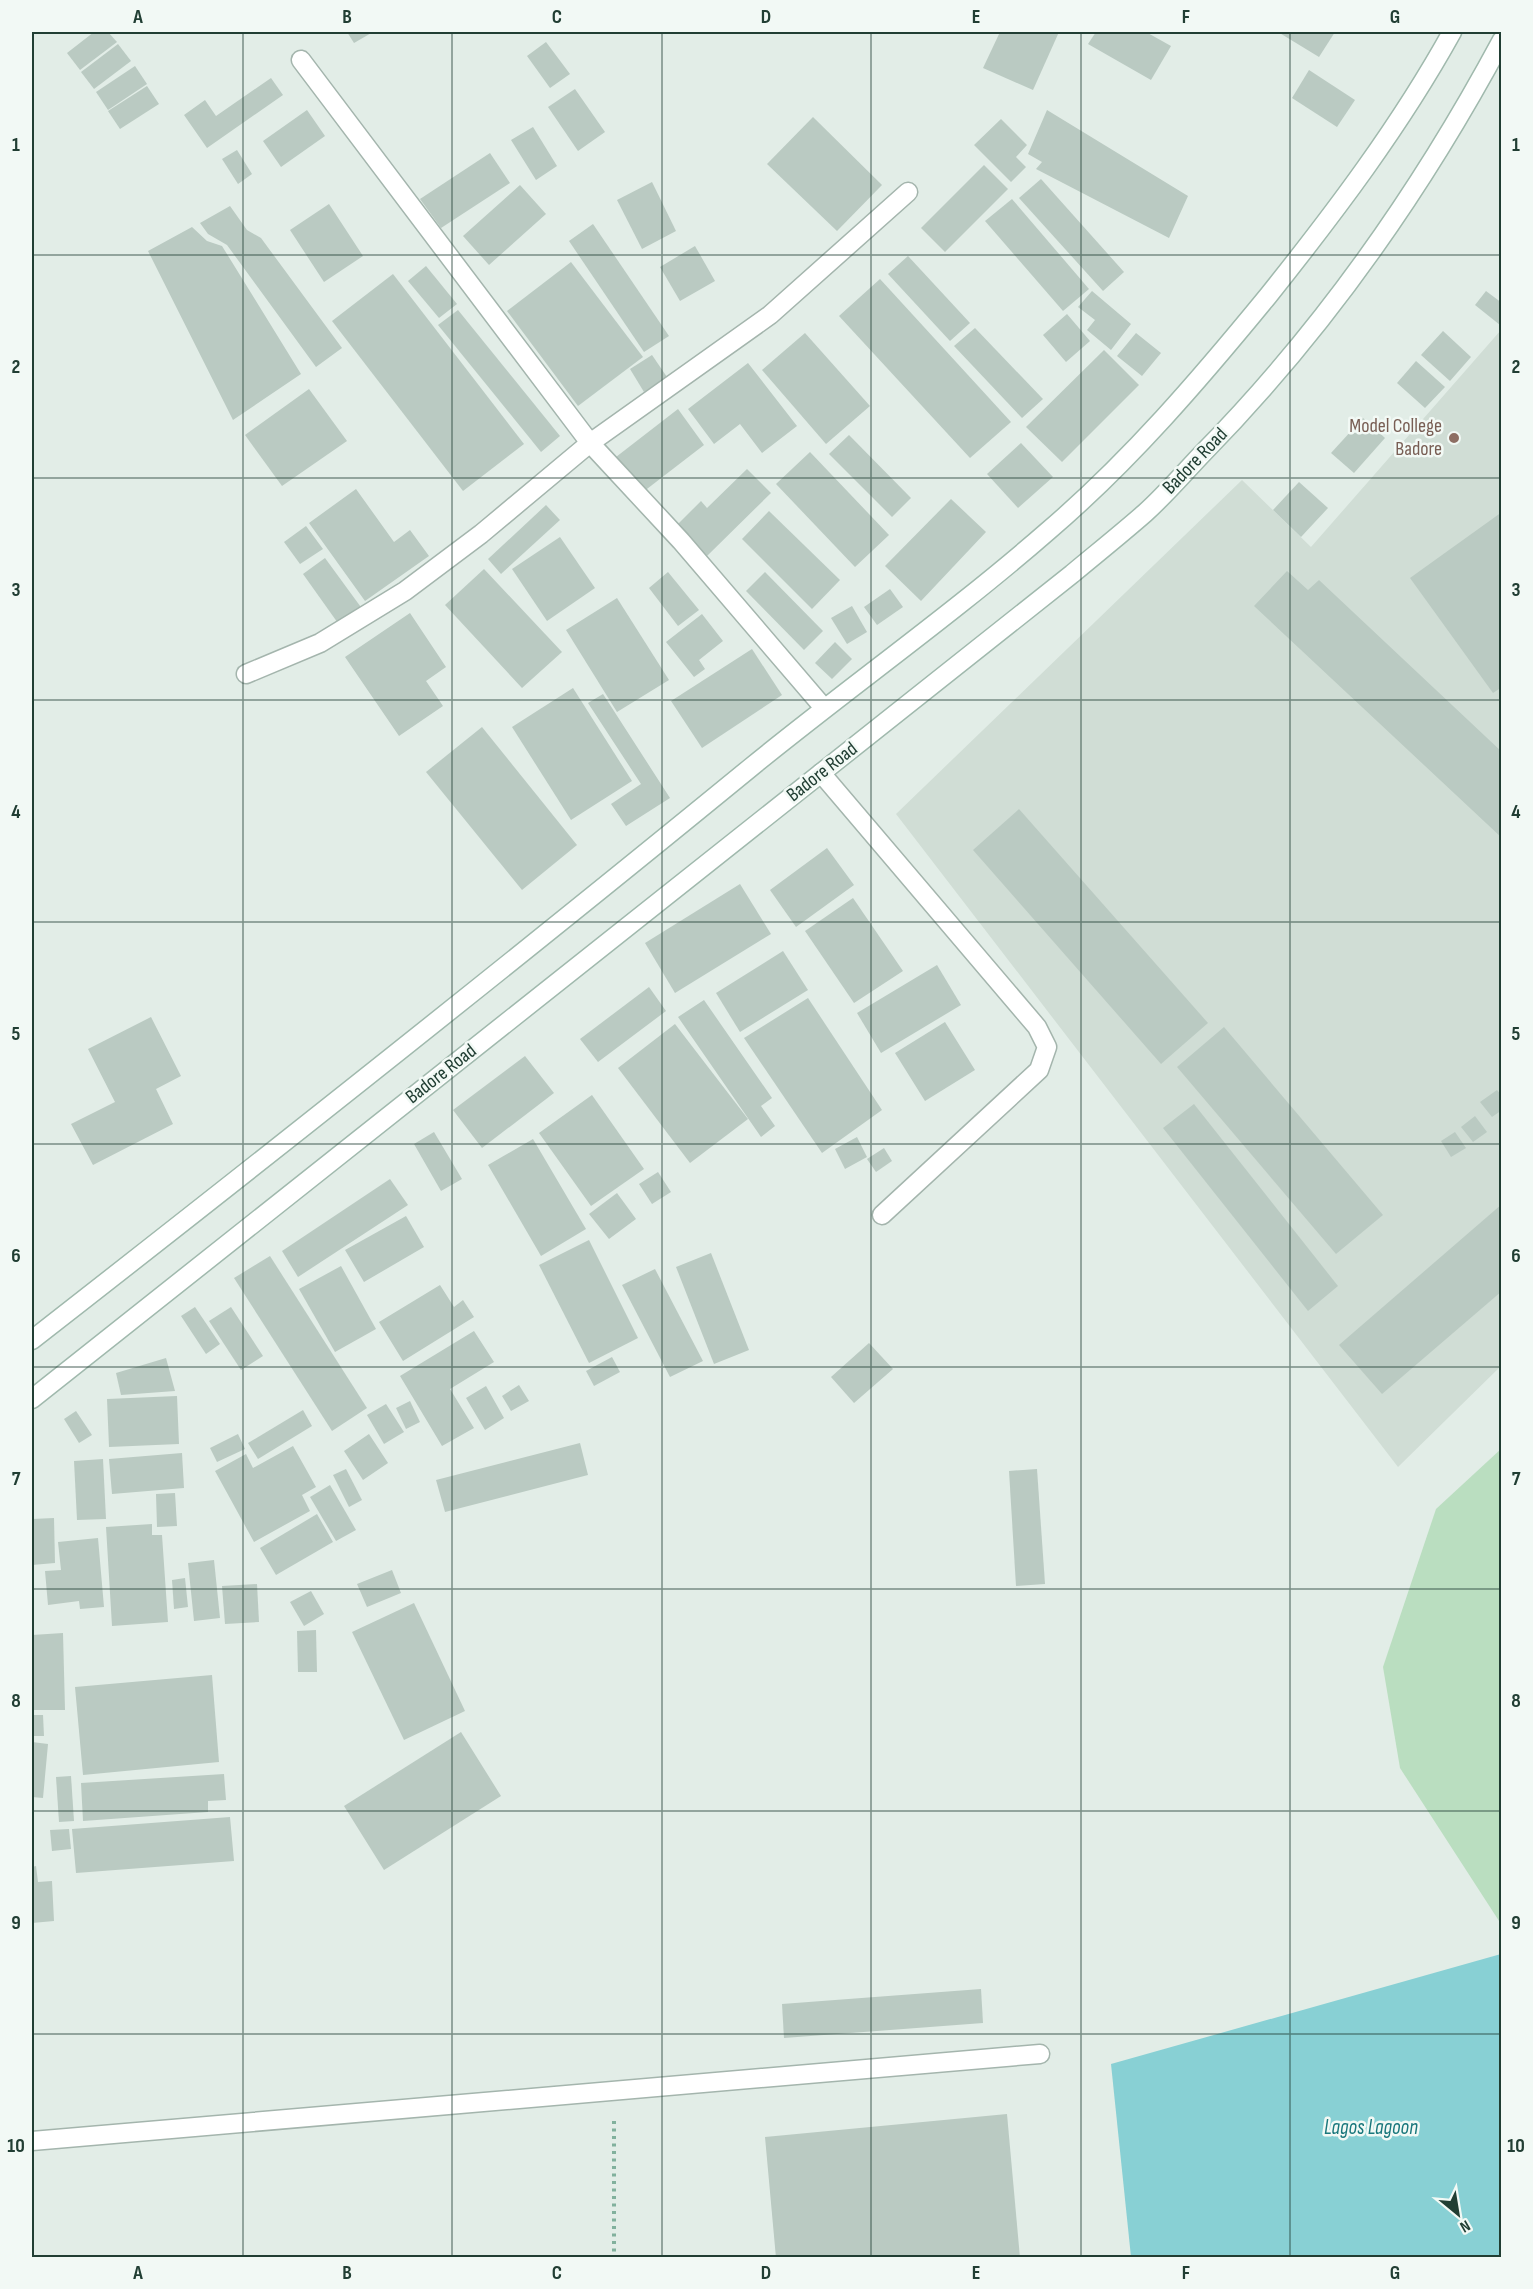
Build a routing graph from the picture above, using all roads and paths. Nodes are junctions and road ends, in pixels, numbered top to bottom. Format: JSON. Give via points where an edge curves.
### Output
{"nodes":[{"id":1,"x":1452,"y":32,"type":"edge"},
{"id":2,"x":1502,"y":40,"type":"edge"},
{"id":3,"x":301,"y":60,"type":"dead end"},
{"id":4,"x":908,"y":192,"type":"dead end"},
{"id":5,"x":590,"y":443,"type":"junction"},
{"id":6,"x":246,"y":674,"type":"dead end"},
{"id":7,"x":824,"y":708,"type":"junction"},
{"id":8,"x":821,"y":773,"type":"junction"},
{"id":9,"x":882,"y":1215,"type":"dead end"},
{"id":10,"x":32,"y":1340,"type":"edge"},
{"id":11,"x":32,"y":1399,"type":"edge"},
{"id":12,"x":1040,"y":2054,"type":"dead end"},
{"id":13,"x":614,"y":2091,"type":"junction"},
{"id":14,"x":32,"y":2141,"type":"edge"},
{"id":15,"x":614,"y":2258,"type":"edge"}],
"edges":[{"from":1,"to":7,"type":"main road","via":[[1383,142],[1315,237],[1189,392],[1050,530]]},
{"from":2,"to":8,"type":"main road","name":"Badore Road","via":[[1435,159],[1367,259],[1305,340],[1233,423],[1138,519]]},
{"from":3,"to":5,"type":"main road"},
{"from":4,"to":5,"type":"main road","via":[[770,315]]},
{"from":5,"to":6,"type":"main road","via":[[482,534],[405,591],[320,643]]},
{"from":5,"to":7,"type":"main road","via":[[681,541]]},
{"from":7,"to":10,"type":"main road","via":[[502,971]]},
{"from":8,"to":9,"type":"main road","via":[[1037,1027],[1047,1047],[1039,1070]]},
{"from":8,"to":11,"type":"main road","name":"Badore Road"},
{"from":12,"to":13,"type":"main road"},
{"from":13,"to":14,"type":"main road"},
{"from":13,"to":15,"type":"path"}]}
